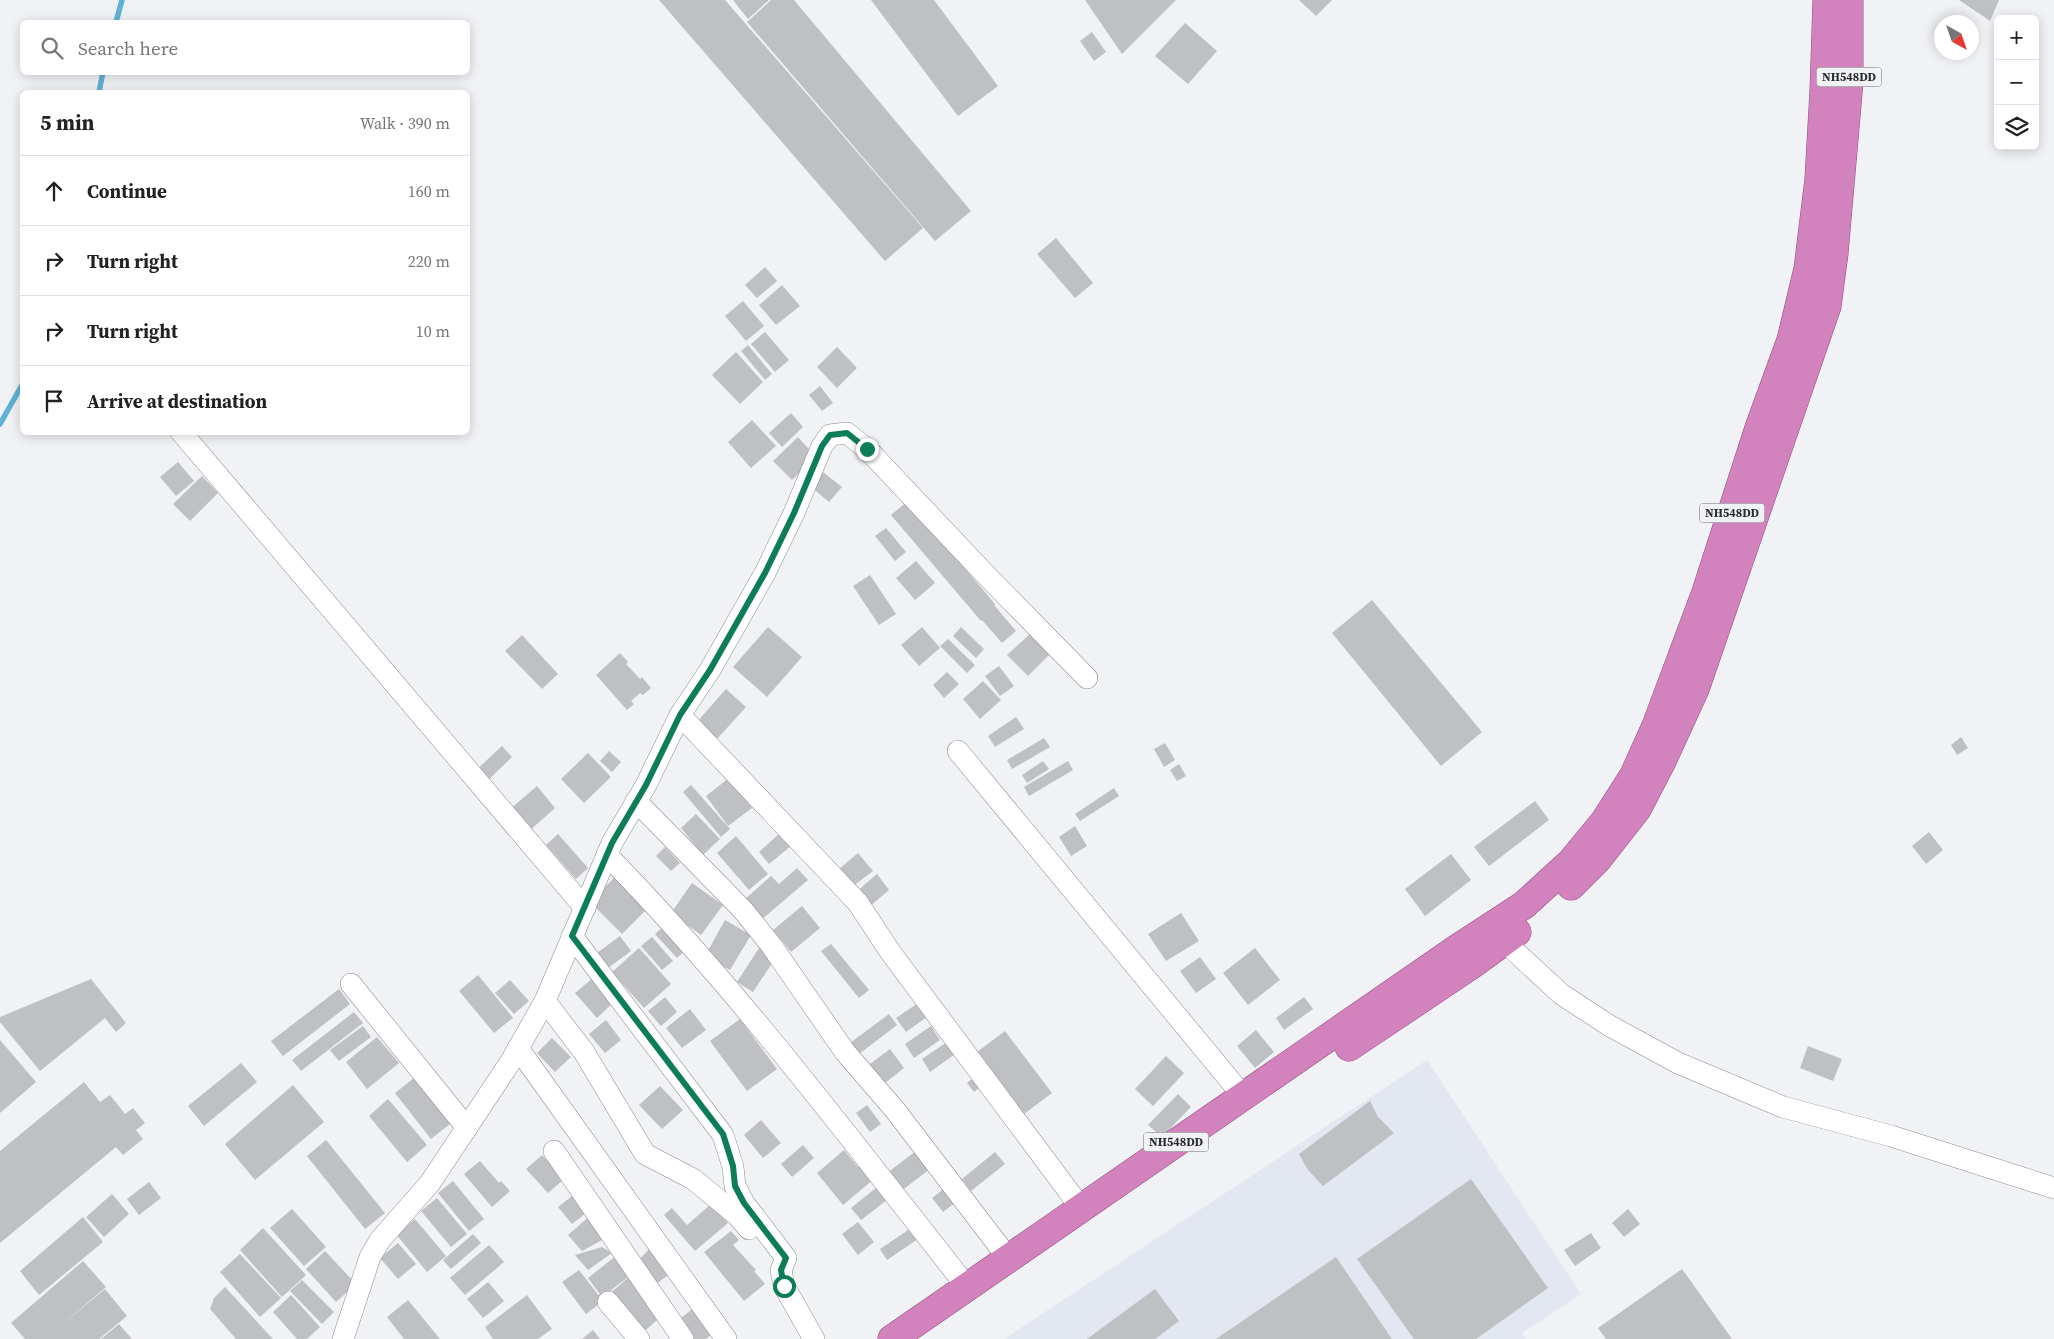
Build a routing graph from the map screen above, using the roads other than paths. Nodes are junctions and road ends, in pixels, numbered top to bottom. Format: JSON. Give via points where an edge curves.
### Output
{"nodes":[{"id":1,"x":1827,"y":0,"type":"edge"},
{"id":2,"x":1849,"y":0,"type":"edge"},
{"id":3,"x":184,"y":435,"type":"edge"},
{"id":4,"x":1693,"y":660,"type":"junction"},
{"id":5,"x":1087,"y":678,"type":"dead end"},
{"id":6,"x":680,"y":715,"type":"junction"},
{"id":7,"x":958,"y":751,"type":"dead end"},
{"id":8,"x":636,"y":801,"type":"junction"},
{"id":9,"x":607,"y":855,"type":"junction"},
{"id":10,"x":585,"y":908,"type":"junction"},
{"id":11,"x":1497,"y":935,"type":"junction"},
{"id":12,"x":572,"y":936,"type":"junction"},
{"id":13,"x":351,"y":984,"type":"dead end"},
{"id":14,"x":545,"y":1000,"type":"junction"},
{"id":15,"x":518,"y":1048,"type":"junction"},
{"id":16,"x":1243,"y":1096,"type":"junction"},
{"id":17,"x":467,"y":1128,"type":"junction"},
{"id":18,"x":554,"y":1151,"type":"dead end"},
{"id":19,"x":2054,"y":1188,"type":"edge"},
{"id":20,"x":1081,"y":1208,"type":"junction"},
{"id":21,"x":1008,"y":1258,"type":"junction"},
{"id":22,"x":781,"y":1270,"type":"junction"},
{"id":23,"x":967,"y":1287,"type":"junction"},
{"id":24,"x":608,"y":1302,"type":"dead end"},
{"id":25,"x":344,"y":1339,"type":"edge"},
{"id":26,"x":639,"y":1339,"type":"edge"},
{"id":27,"x":683,"y":1339,"type":"edge"},
{"id":28,"x":726,"y":1339,"type":"edge"},
{"id":29,"x":814,"y":1339,"type":"edge"},
{"id":30,"x":892,"y":1339,"type":"edge"},
{"id":31,"x":923,"y":1339,"type":"edge"}],
"edges":[{"from":1,"to":4,"type":"highway","number":"NH548DD","via":[[1819,179],[1808,269],[1791,340],[1759,428]]},
{"from":2,"to":4,"type":"highway","number":"NH548DD","via":[[1849,91],[1827,306]]},
{"from":3,"to":10,"type":"street"},
{"from":4,"to":11,"type":"highway","number":"NH548DD","via":[[1656,726],[1634,775],[1604,822],[1571,862]]},
{"from":5,"to":6,"type":"street","via":[[867,449],[847,433],[830,435],[822,446],[765,573],[710,670]]},
{"from":6,"to":8,"type":"street"},
{"from":6,"to":20,"type":"street","via":[[865,911],[891,953]]},
{"from":7,"to":16,"type":"street"},
{"from":8,"to":9,"type":"street"},
{"from":8,"to":21,"type":"street","via":[[742,909],[845,1052],[895,1110]]},
{"from":9,"to":10,"type":"street"},
{"from":9,"to":23,"type":"street","via":[[660,908],[736,996]]},
{"from":10,"to":12,"type":"street"},
{"from":11,"to":16,"type":"highway","number":"NH548DD"},
{"from":11,"to":19,"type":"street","via":[[1561,994],[1610,1026],[1678,1063],[1783,1106],[1891,1136]]},
{"from":11,"to":31,"type":"highway","number":"NH548DD","via":[[1258,1107]]},
{"from":12,"to":14,"type":"street"},
{"from":12,"to":22,"type":"street","via":[[723,1134],[733,1166],[735,1186],[786,1258]]},
{"from":13,"to":17,"type":"street"},
{"from":14,"to":15,"type":"street"},
{"from":14,"to":22,"type":"street","via":[[584,1052],[645,1154],[693,1179],[723,1203],[758,1236]]},
{"from":15,"to":17,"type":"street"},
{"from":15,"to":28,"type":"street"},
{"from":16,"to":20,"type":"highway","number":"NH548DD"},
{"from":17,"to":25,"type":"street","via":[[430,1183],[380,1240],[370,1257]]},
{"from":18,"to":27,"type":"street"},
{"from":20,"to":21,"type":"highway","number":"NH548DD"},
{"from":21,"to":23,"type":"highway","number":"NH548DD"},
{"from":22,"to":29,"type":"street","via":[[784,1286]]},
{"from":23,"to":30,"type":"highway","number":"NH548DD"},
{"from":24,"to":26,"type":"street"}]}
